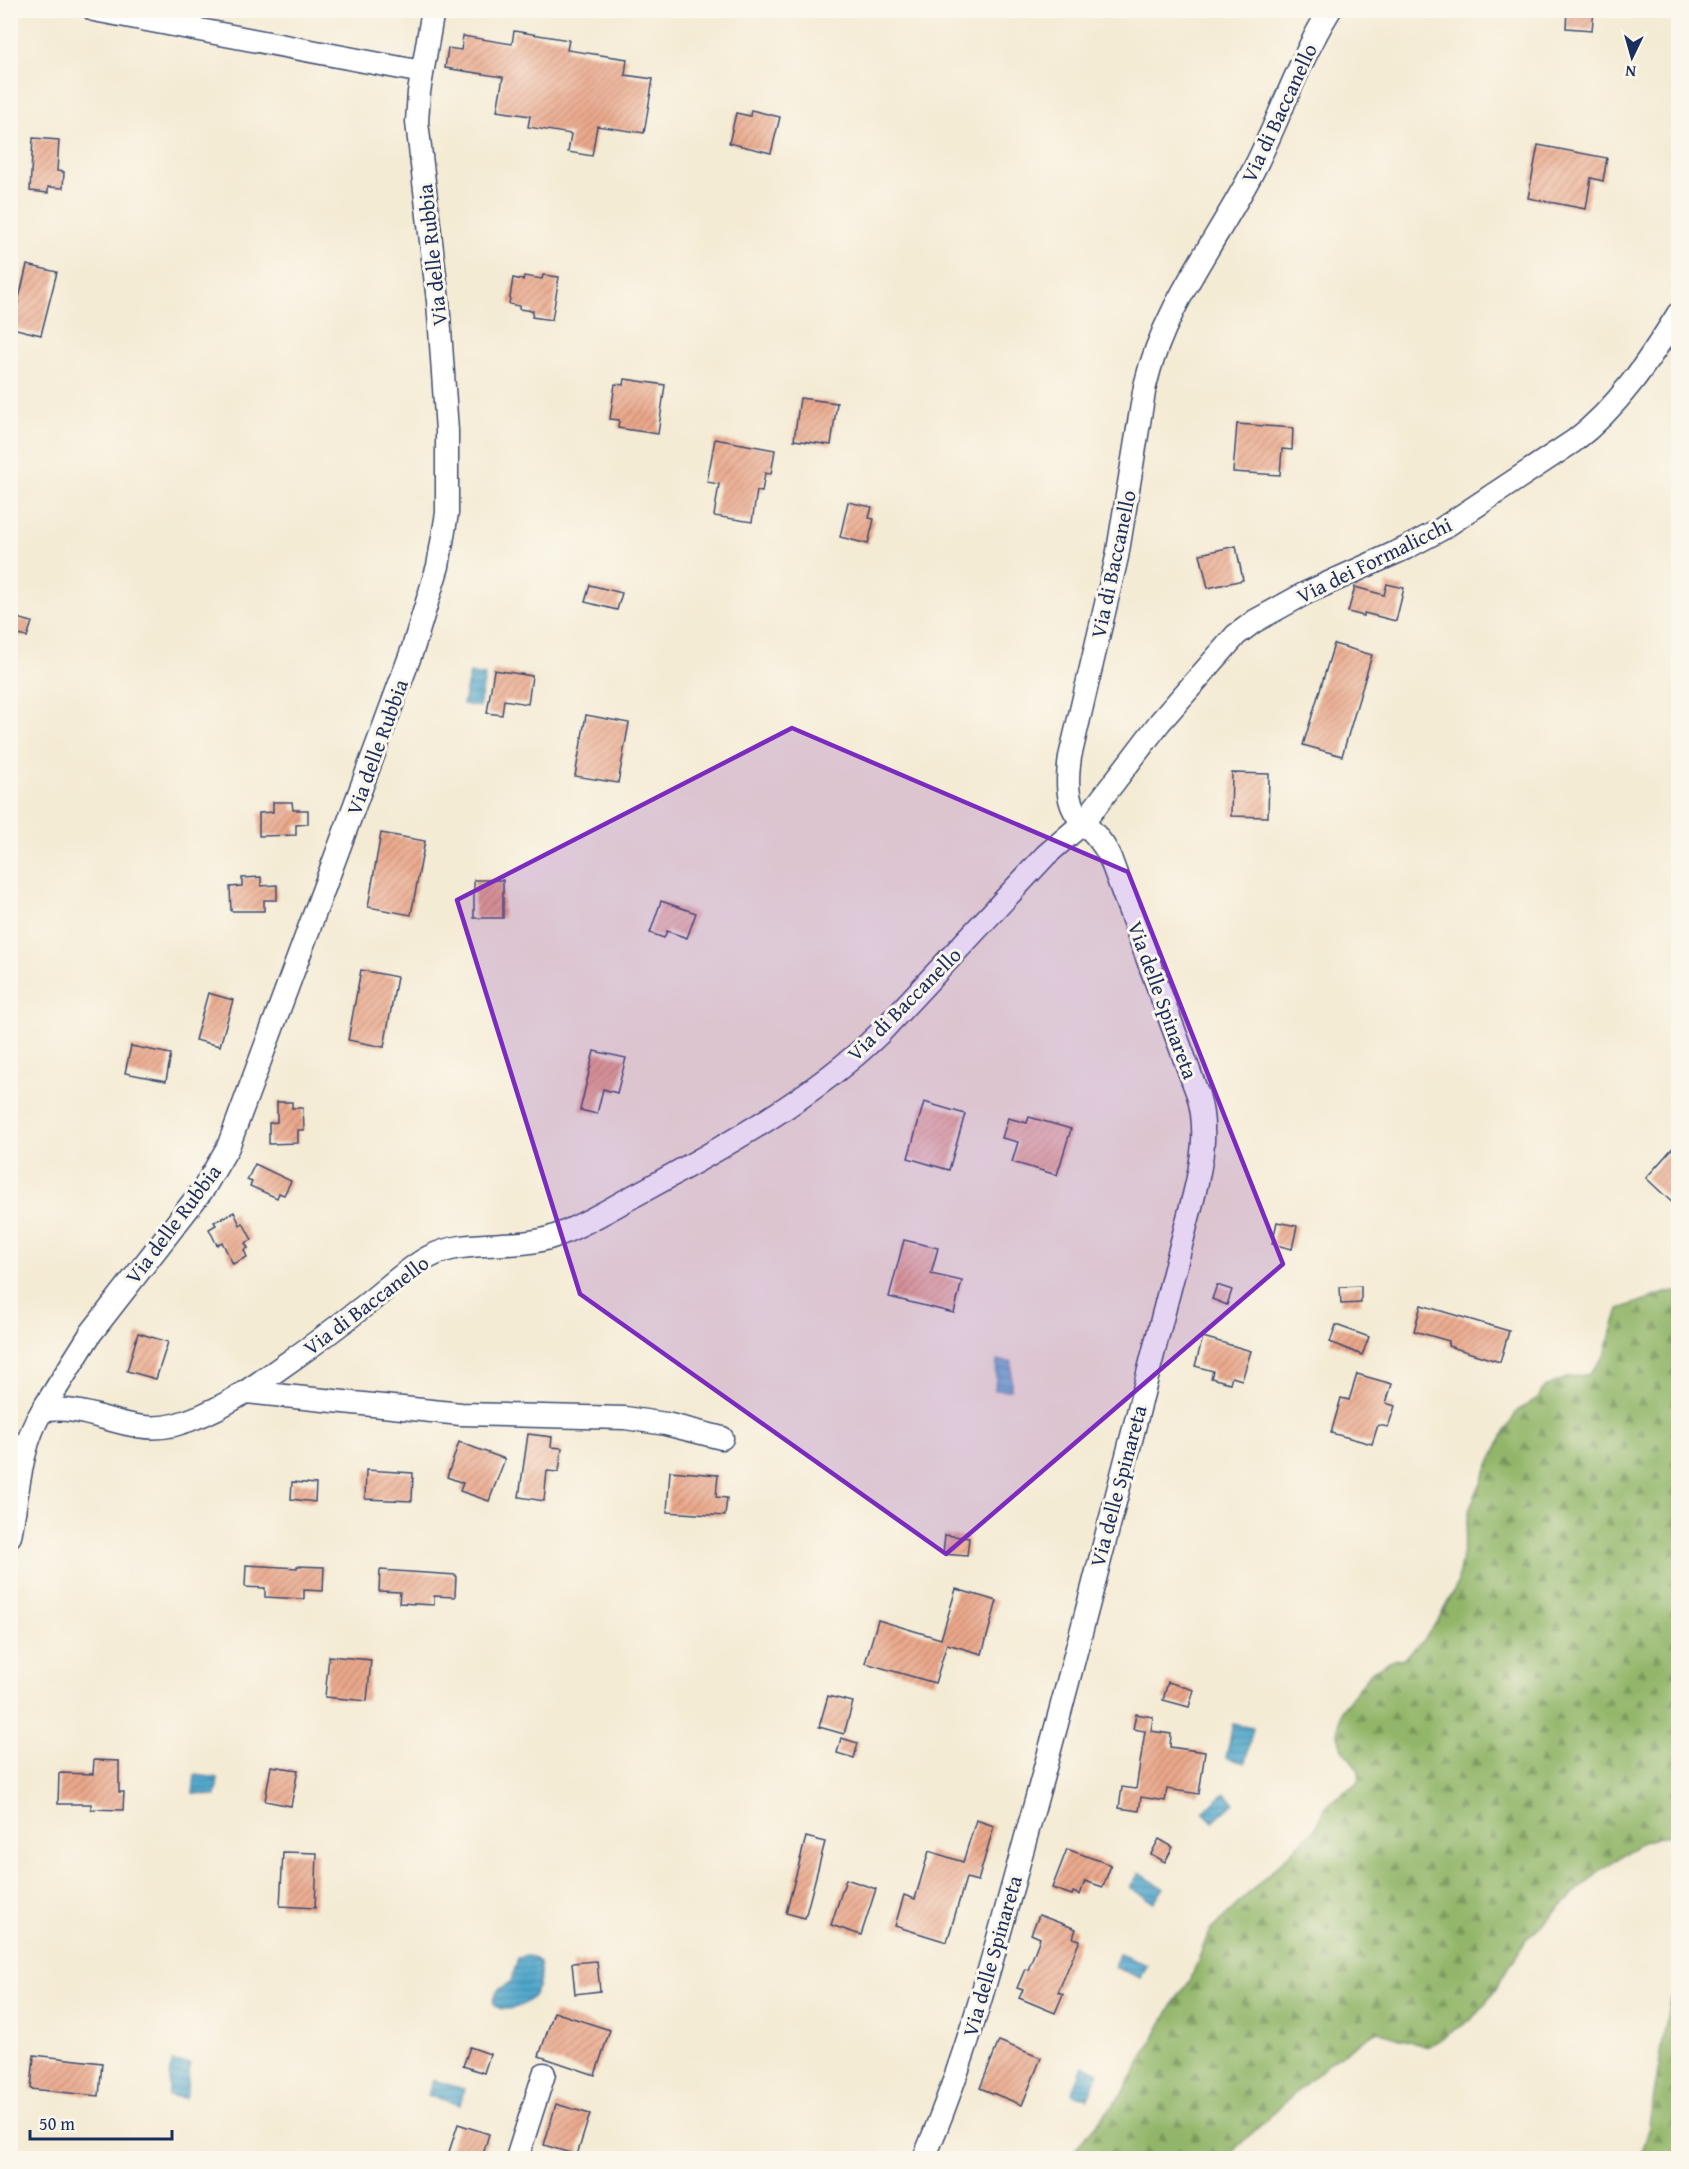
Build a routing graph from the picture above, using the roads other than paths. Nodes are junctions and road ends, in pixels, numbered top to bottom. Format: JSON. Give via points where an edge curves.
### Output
{"nodes":[{"id":1,"x":94,"y":10,"type":"edge"},
{"id":2,"x":433,"y":10,"type":"edge"},
{"id":3,"x":1330,"y":10,"type":"edge"},
{"id":4,"x":422,"y":72,"type":"junction"},
{"id":5,"x":1678,"y":314,"type":"edge"},
{"id":6,"x":1083,"y":823,"type":"junction"},
{"id":7,"x":246,"y":1392,"type":"junction"},
{"id":8,"x":42,"y":1411,"type":"junction"},
{"id":9,"x":722,"y":1438,"type":"dead end"},
{"id":10,"x":10,"y":1536,"type":"edge"},
{"id":11,"x":544,"y":2074,"type":"dead end"},
{"id":12,"x":517,"y":2158,"type":"edge"},
{"id":13,"x":924,"y":2158,"type":"edge"}],
"edges":[{"from":1,"to":4,"type":"street"},
{"from":2,"to":4,"type":"street","name":"Via delle Rubbia"},
{"from":3,"to":6,"type":"street","name":"Via di Baccanello","via":[[1294,77],[1247,181],[1173,308],[1152,361],[1115,568],[1070,757],[1070,800]]},
{"from":4,"to":8,"type":"street","name":"Via delle Rubbia","via":[[418,132],[437,283],[448,458],[446,522],[433,587],[226,1152],[192,1204],[96,1326]]},
{"from":5,"to":6,"type":"street","name":"Via dei Formalicchi","via":[[1614,404],[1574,441],[1440,530],[1304,594],[1236,635],[1160,722]]},
{"from":6,"to":7,"type":"street","name":"Via di Baccanello","via":[[1046,855],[868,1044],[776,1113],[682,1170],[556,1236],[524,1244],[450,1250],[428,1258]]},
{"from":6,"to":13,"type":"street","name":"Via delle Spinareta","via":[[1109,855],[1198,1095],[1203,1116],[1202,1156],[989,1972],[964,2055]]},
{"from":7,"to":8,"type":"street","name":"Via di Baccanello","via":[[211,1412],[160,1427],[137,1426],[71,1409]]},
{"from":7,"to":9,"type":"street","via":[[469,1414],[625,1418]]},
{"from":8,"to":10,"type":"street","via":[[27,1443]]},
{"from":11,"to":12,"type":"street"}]}
